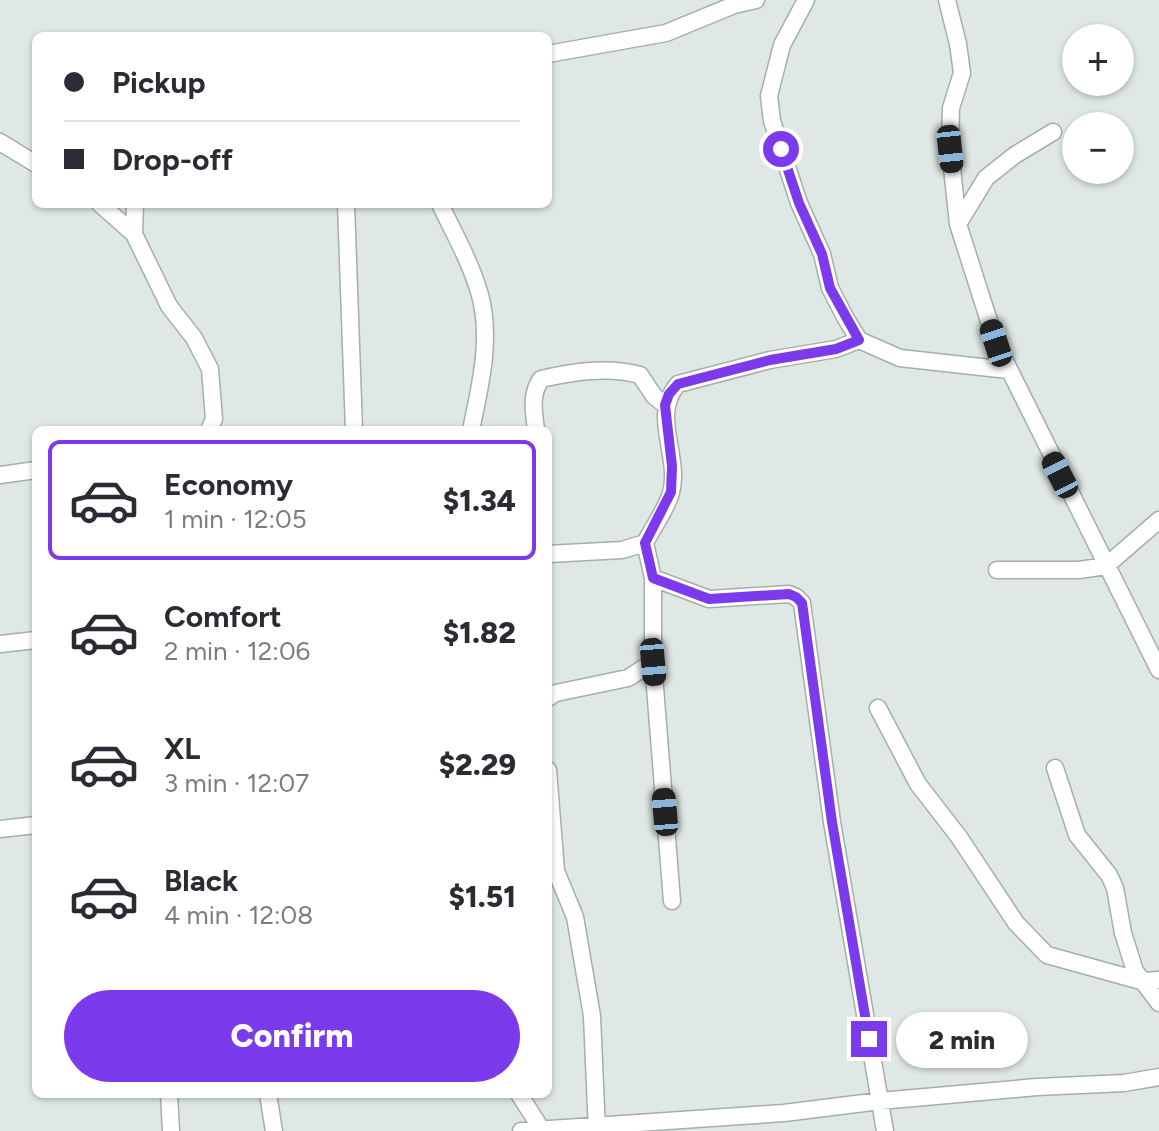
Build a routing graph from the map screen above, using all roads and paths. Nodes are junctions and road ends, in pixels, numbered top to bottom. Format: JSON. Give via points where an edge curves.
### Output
{"nodes":[{"id":1,"x":756,"y":0,"type":"edge"},
{"id":2,"x":806,"y":0,"type":"edge"},
{"id":3,"x":947,"y":0,"type":"edge"},
{"id":4,"x":552,"y":53,"type":"edge"},
{"id":5,"x":1053,"y":132,"type":"dead end"},
{"id":6,"x":0,"y":142,"type":"edge"},
{"id":7,"x":32,"y":162,"type":"edge"},
{"id":8,"x":105,"y":208,"type":"edge"},
{"id":9,"x":135,"y":208,"type":"edge"},
{"id":10,"x":346,"y":208,"type":"edge"},
{"id":11,"x":442,"y":208,"type":"edge"},
{"id":12,"x":958,"y":224,"type":"junction"},
{"id":13,"x":134,"y":234,"type":"junction"},
{"id":14,"x":859,"y":340,"type":"junction"},
{"id":15,"x":1008,"y":370,"type":"junction"},
{"id":16,"x":665,"y":405,"type":"junction"},
{"id":17,"x":211,"y":426,"type":"edge"},
{"id":18,"x":354,"y":426,"type":"edge"},
{"id":19,"x":472,"y":426,"type":"edge"},
{"id":20,"x":536,"y":426,"type":"edge"},
{"id":21,"x":32,"y":471,"type":"edge"},
{"id":22,"x":0,"y":475,"type":"edge"},
{"id":23,"x":1159,"y":520,"type":"edge"},
{"id":24,"x":645,"y":543,"type":"junction"},
{"id":25,"x":552,"y":554,"type":"edge"},
{"id":26,"x":1106,"y":566,"type":"junction"},
{"id":27,"x":997,"y":570,"type":"dead end"},
{"id":28,"x":653,"y":578,"type":"junction"},
{"id":29,"x":32,"y":640,"type":"edge"},
{"id":30,"x":0,"y":644,"type":"edge"},
{"id":31,"x":653,"y":662,"type":"junction"},
{"id":32,"x":1159,"y":670,"type":"edge"},
{"id":33,"x":552,"y":696,"type":"edge"},
{"id":34,"x":878,"y":708,"type":"dead end"},
{"id":35,"x":1055,"y":768,"type":"dead end"},
{"id":36,"x":552,"y":824,"type":"edge"},
{"id":37,"x":32,"y":825,"type":"edge"},
{"id":38,"x":0,"y":829,"type":"edge"},
{"id":39,"x":672,"y":901,"type":"dead end"},
{"id":40,"x":1159,"y":980,"type":"edge"},
{"id":41,"x":1141,"y":981,"type":"junction"},
{"id":42,"x":1159,"y":1003,"type":"edge"},
{"id":43,"x":1159,"y":1077,"type":"edge"},
{"id":44,"x":169,"y":1098,"type":"edge"},
{"id":45,"x":269,"y":1098,"type":"edge"},
{"id":46,"x":522,"y":1098,"type":"edge"},
{"id":47,"x":880,"y":1101,"type":"junction"},
{"id":48,"x":597,"y":1129,"type":"edge"},
{"id":49,"x":542,"y":1130,"type":"edge"},
{"id":50,"x":171,"y":1131,"type":"edge"},
{"id":51,"x":274,"y":1131,"type":"edge"},
{"id":52,"x":521,"y":1131,"type":"edge"},
{"id":53,"x":885,"y":1131,"type":"edge"}],
"edges":[{"from":1,"to":4,"type":"street","via":[[666,33]]},
{"from":2,"to":14,"type":"street","via":[[778,57],[769,96],[772,121],[830,288]]},
{"from":3,"to":12,"type":"street","via":[[962,73],[951,108]]},
{"from":5,"to":12,"type":"street","via":[[986,178]]},
{"from":6,"to":7,"type":"street"},
{"from":8,"to":13,"type":"street"},
{"from":9,"to":13,"type":"street"},
{"from":10,"to":18,"type":"street"},
{"from":11,"to":19,"type":"street","via":[[480,296],[484,320],[483,372]]},
{"from":12,"to":15,"type":"street"},
{"from":13,"to":17,"type":"street","via":[[169,306],[210,369]]},
{"from":14,"to":15,"type":"street","via":[[900,358]]},
{"from":14,"to":16,"type":"street","via":[[678,384]]},
{"from":15,"to":26,"type":"street"},
{"from":16,"to":20,"type":"street","via":[[640,375],[565,373],[541,379],[536,387]]},
{"from":16,"to":24,"type":"street","via":[[671,492]]},
{"from":21,"to":22,"type":"street"},
{"from":23,"to":26,"type":"street"},
{"from":24,"to":25,"type":"street","via":[[622,550]]},
{"from":24,"to":28,"type":"street"},
{"from":26,"to":27,"type":"street"},
{"from":26,"to":32,"type":"street"},
{"from":28,"to":31,"type":"street"},
{"from":28,"to":47,"type":"street","via":[[709,599],[789,594],[802,603],[832,822]]},
{"from":29,"to":30,"type":"street"},
{"from":31,"to":33,"type":"street","via":[[628,678]]},
{"from":31,"to":39,"type":"street"},
{"from":34,"to":41,"type":"street","via":[[918,784],[1016,923],[1047,955]]},
{"from":35,"to":41,"type":"street","via":[[1077,835],[1115,888],[1123,933]]},
{"from":36,"to":48,"type":"street","via":[[556,871],[575,917],[592,1016]]},
{"from":37,"to":38,"type":"street"},
{"from":40,"to":41,"type":"street"},
{"from":41,"to":42,"type":"street"},
{"from":43,"to":47,"type":"street"},
{"from":44,"to":50,"type":"street"},
{"from":45,"to":51,"type":"street"},
{"from":46,"to":49,"type":"street"},
{"from":47,"to":48,"type":"street"},
{"from":47,"to":53,"type":"street"},
{"from":48,"to":49,"type":"street"},
{"from":49,"to":52,"type":"street"}]}
